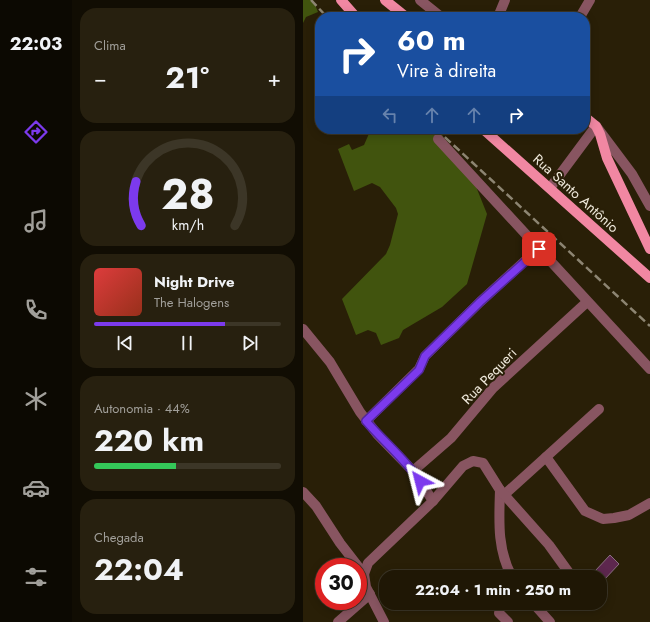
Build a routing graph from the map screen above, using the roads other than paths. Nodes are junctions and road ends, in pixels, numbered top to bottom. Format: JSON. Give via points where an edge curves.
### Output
{"nodes":[{"id":1,"x":341,"y":0,"type":"edge"},
{"id":2,"x":385,"y":0,"type":"edge"},
{"id":3,"x":420,"y":0,"type":"edge"},
{"id":4,"x":505,"y":0,"type":"edge"},
{"id":5,"x":591,"y":0,"type":"edge"},
{"id":6,"x":352,"y":12,"type":"edge"},
{"id":7,"x":400,"y":12,"type":"edge"},
{"id":8,"x":435,"y":12,"type":"edge"},
{"id":9,"x":500,"y":12,"type":"edge"},
{"id":10,"x":583,"y":12,"type":"edge"},
{"id":11,"x":590,"y":121,"type":"edge"},
{"id":12,"x":596,"y":126,"type":"junction"},
{"id":13,"x":489,"y":134,"type":"edge"},
{"id":14,"x":438,"y":139,"type":"dead end"},
{"id":15,"x":550,"y":188,"type":"junction"},
{"id":16,"x":650,"y":206,"type":"edge"},
{"id":17,"x":650,"y":248,"type":"edge"},
{"id":18,"x":539,"y":249,"type":"junction"},
{"id":19,"x":650,"y":278,"type":"edge"},
{"id":20,"x":587,"y":302,"type":"junction"},
{"id":21,"x":303,"y":329,"type":"edge"},
{"id":22,"x":650,"y":369,"type":"edge"},
{"id":23,"x":599,"y":409,"type":"dead end"},
{"id":24,"x":366,"y":421,"type":"junction"},
{"id":25,"x":546,"y":457,"type":"junction"},
{"id":26,"x":413,"y":471,"type":"junction"},
{"id":27,"x":303,"y":492,"type":"edge"},
{"id":28,"x":502,"y":492,"type":"junction"},
{"id":29,"x":433,"y":501,"type":"junction"},
{"id":30,"x":650,"y":503,"type":"edge"},
{"id":31,"x":352,"y":558,"type":"edge"},
{"id":32,"x":367,"y":567,"type":"edge"},
{"id":33,"x":508,"y":570,"type":"edge"},
{"id":34,"x":567,"y":570,"type":"edge"},
{"id":35,"x":367,"y":589,"type":"edge"},
{"id":36,"x":370,"y":594,"type":"junction"},
{"id":37,"x":539,"y":610,"type":"edge"},
{"id":38,"x":499,"y":613,"type":"dead end"},
{"id":39,"x":338,"y":622,"type":"edge"},
{"id":40,"x":384,"y":622,"type":"edge"},
{"id":41,"x":508,"y":622,"type":"edge"},
{"id":42,"x":550,"y":622,"type":"edge"}],
"edges":[{"from":1,"to":6,"type":"main road"},
{"from":2,"to":7,"type":"main road"},
{"from":3,"to":8,"type":"street"},
{"from":4,"to":9,"type":"street"},
{"from":5,"to":10,"type":"street"},
{"from":11,"to":12,"type":"main road"},
{"from":12,"to":15,"type":"street"},
{"from":12,"to":16,"type":"street","via":[[632,174]]},
{"from":12,"to":17,"type":"main road","via":[[607,158]]},
{"from":13,"to":15,"type":"main road","name":"Rua Santo Antônio"},
{"from":14,"to":18,"type":"street"},
{"from":15,"to":19,"type":"main road","name":"Rua Santo Antônio"},
{"from":18,"to":20,"type":"street"},
{"from":18,"to":24,"type":"street","via":[[431,350],[425,356],[419,370]]},
{"from":20,"to":22,"type":"street"},
{"from":20,"to":26,"type":"street","name":"Rua Pequeri","via":[[493,388],[451,438]]},
{"from":21,"to":24,"type":"street","via":[[330,362]]},
{"from":23,"to":25,"type":"street"},
{"from":24,"to":26,"type":"street"},
{"from":25,"to":28,"type":"street"},
{"from":25,"to":30,"type":"street","via":[[585,511],[603,519],[629,515]]},
{"from":26,"to":29,"type":"street"},
{"from":27,"to":31,"type":"street"},
{"from":28,"to":29,"type":"street","via":[[483,463],[473,461],[463,466]]},
{"from":28,"to":33,"type":"street","via":[[499,514],[500,545]]},
{"from":28,"to":34,"type":"street","via":[[549,545]]},
{"from":29,"to":32,"type":"street"},
{"from":35,"to":36,"type":"street"},
{"from":36,"to":39,"type":"street"},
{"from":36,"to":40,"type":"street"},
{"from":37,"to":42,"type":"street"},
{"from":38,"to":41,"type":"street"}]}
